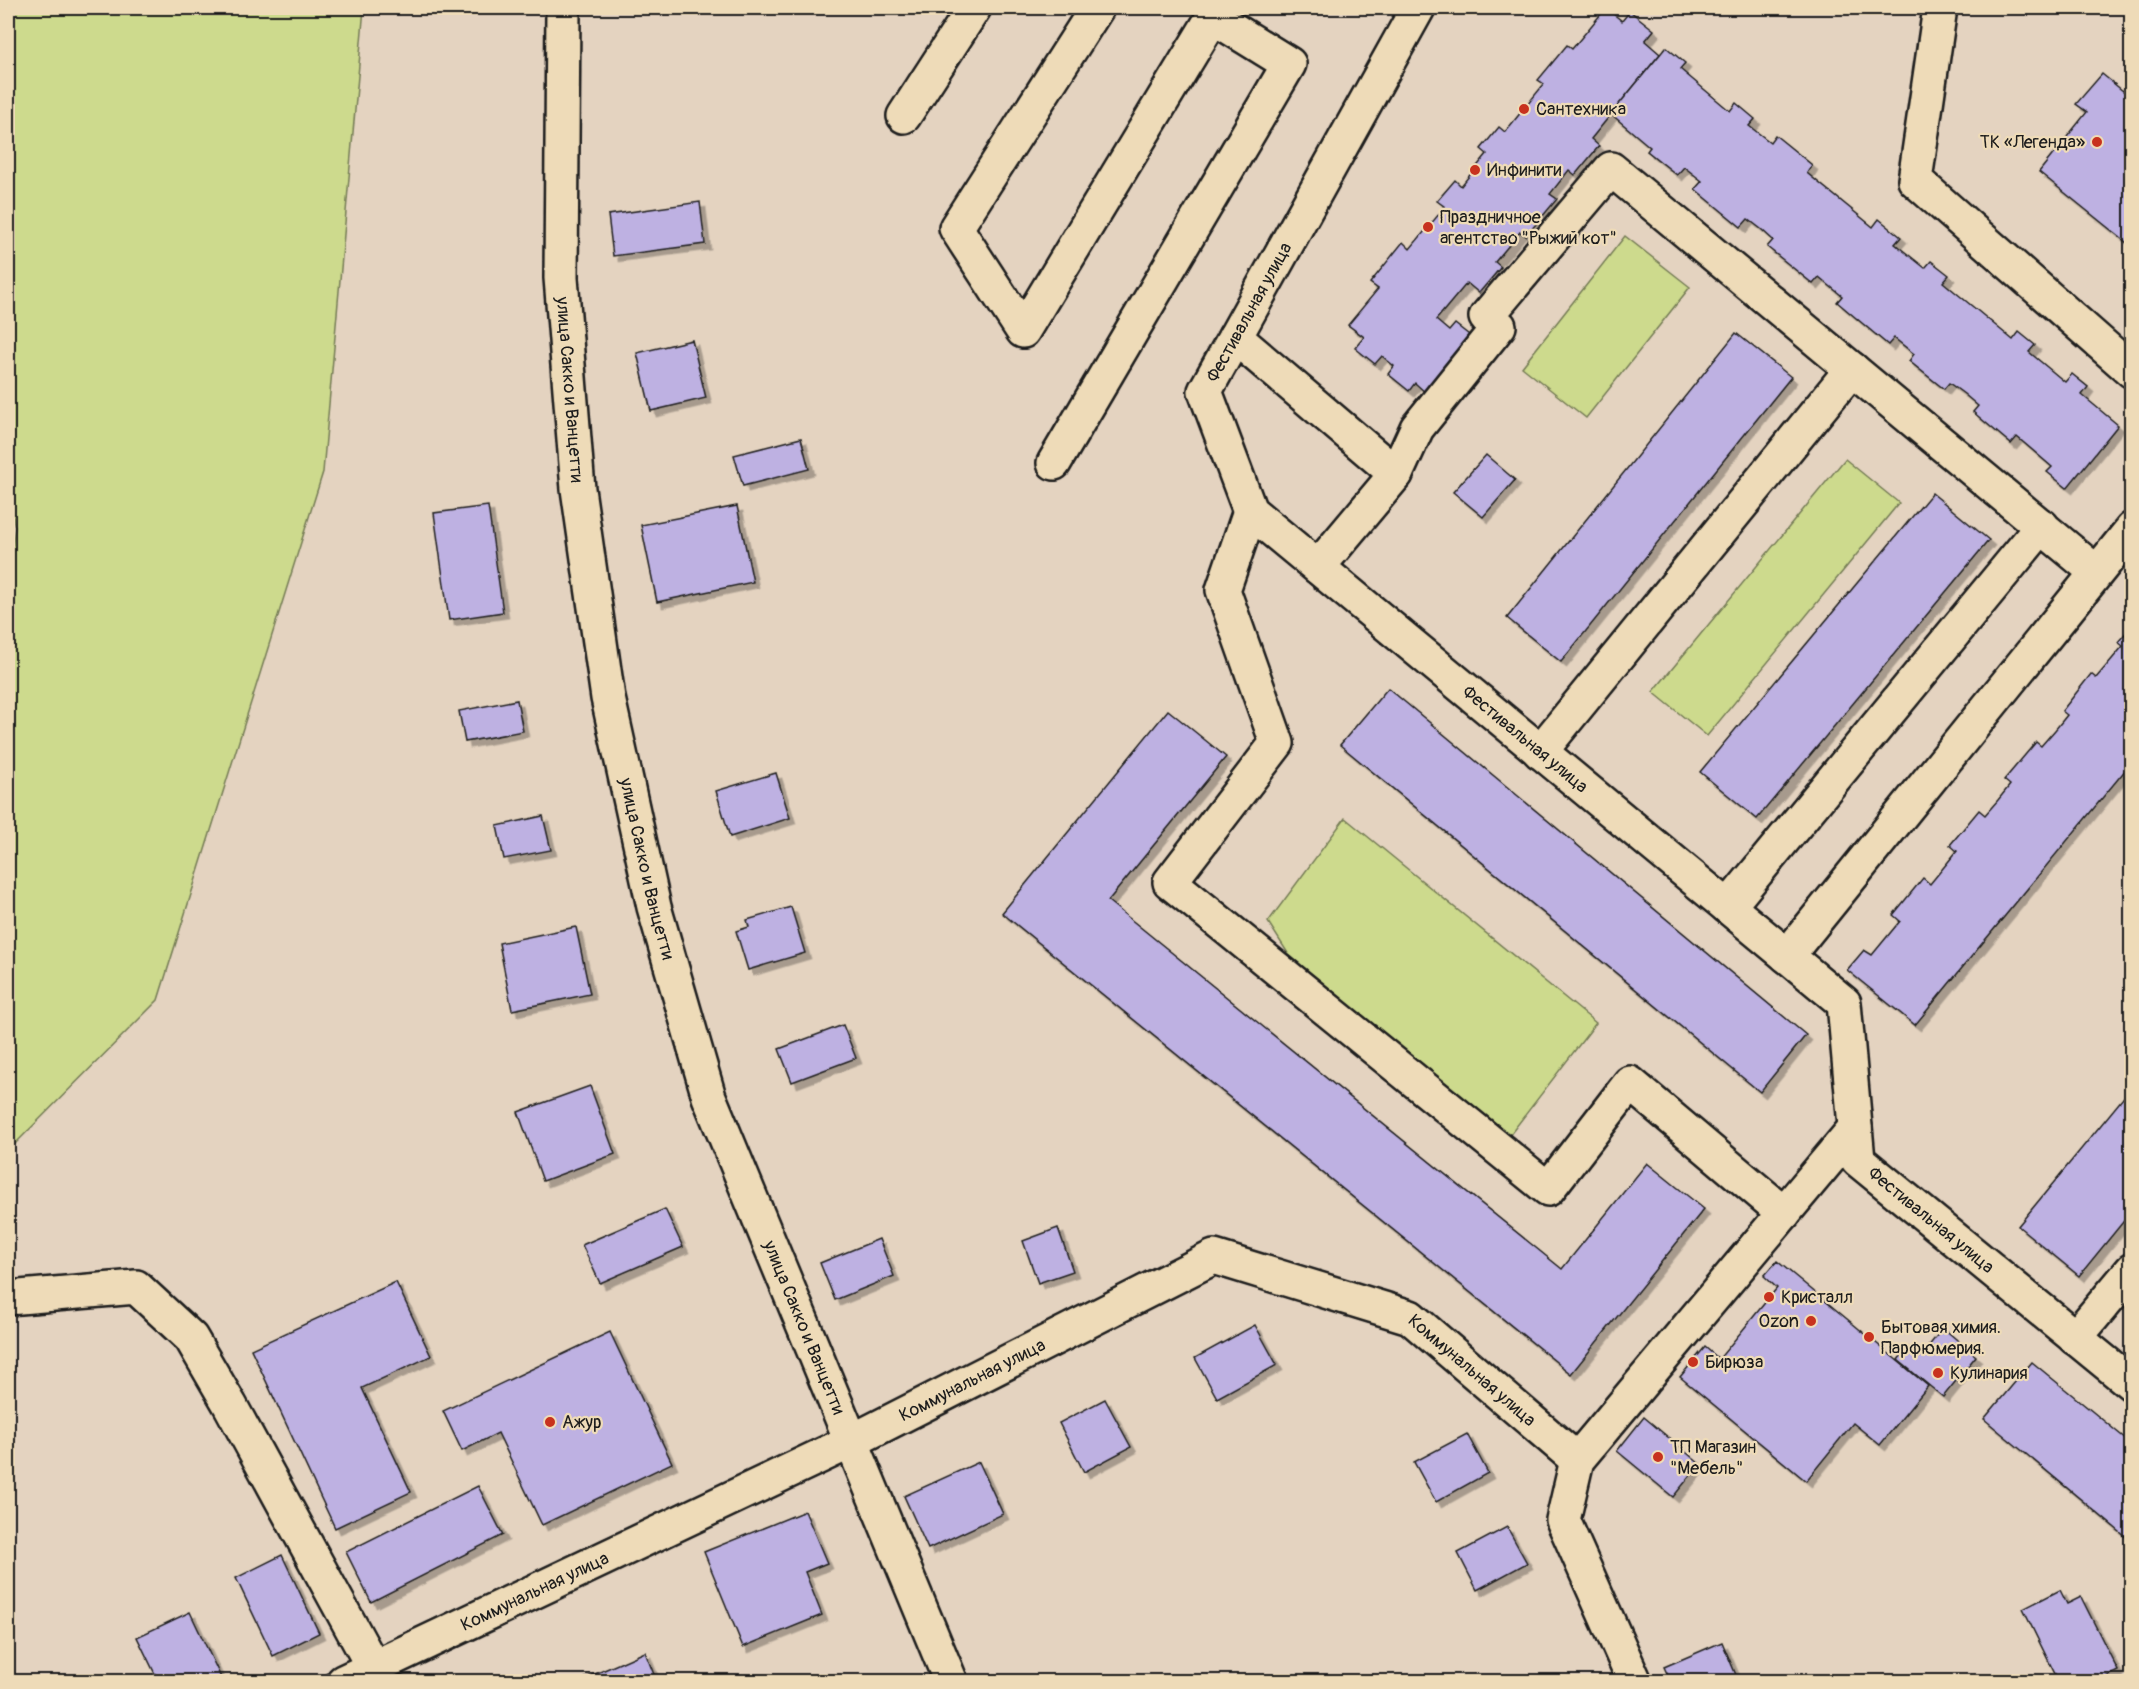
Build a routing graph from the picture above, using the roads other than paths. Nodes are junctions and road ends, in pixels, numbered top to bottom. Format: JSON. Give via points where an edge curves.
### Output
{"nodes":[{"id":1,"x":563,"y":8,"type":"edge"},
{"id":2,"x":974,"y":8,"type":"edge"},
{"id":3,"x":1097,"y":8,"type":"edge"},
{"id":4,"x":1418,"y":8,"type":"edge"},
{"id":5,"x":1940,"y":8,"type":"edge"},
{"id":6,"x":1205,"y":12,"type":"edge"},
{"id":7,"x":904,"y":116,"type":"dead end"},
{"id":8,"x":1235,"y":338,"type":"junction"},
{"id":9,"x":1852,"y":369,"type":"junction"},
{"id":10,"x":2132,"y":371,"type":"edge"},
{"id":11,"x":1054,"y":463,"type":"dead end"},
{"id":12,"x":1396,"y":474,"type":"junction"},
{"id":13,"x":1251,"y":511,"type":"junction"},
{"id":14,"x":2042,"y":526,"type":"junction"},
{"id":15,"x":2132,"y":528,"type":"edge"},
{"id":16,"x":1318,"y":567,"type":"junction"},
{"id":17,"x":2096,"y":572,"type":"junction"},
{"id":18,"x":1540,"y":752,"type":"junction"},
{"id":19,"x":1728,"y":907,"type":"junction"},
{"id":20,"x":1787,"y":956,"type":"junction"},
{"id":21,"x":1855,"y":1128,"type":"junction"},
{"id":22,"x":1784,"y":1213,"type":"junction"},
{"id":23,"x":2132,"y":1270,"type":"edge"},
{"id":24,"x":8,"y":1298,"type":"edge"},
{"id":25,"x":2075,"y":1338,"type":"junction"},
{"id":26,"x":2132,"y":1384,"type":"edge"},
{"id":27,"x":852,"y":1441,"type":"junction"},
{"id":28,"x":1577,"y":1460,"type":"junction"},
{"id":29,"x":385,"y":1670,"type":"edge"},
{"id":30,"x":344,"y":1682,"type":"edge"},
{"id":31,"x":951,"y":1682,"type":"edge"},
{"id":32,"x":1635,"y":1682,"type":"edge"}],
"edges":[{"from":1,"to":27,"type":"street","name":"улица Сакко и Ванцетти","via":[[561,278],[578,489],[608,698],[654,907],[710,1097]]},
{"from":2,"to":7,"type":"street"},
{"from":3,"to":6,"type":"street","via":[[956,228],[1023,331]]},
{"from":4,"to":8,"type":"street","name":"Фестивальная улица"},
{"from":5,"to":10,"type":"street","via":[[1915,180]]},
{"from":6,"to":11,"type":"street","via":[[1289,64]]},
{"from":8,"to":12,"type":"street"},
{"from":8,"to":13,"type":"street","name":"Фестивальная улица","via":[[1205,391]]},
{"from":9,"to":12,"type":"street","via":[[1611,168],[1486,317],[1499,326],[1417,428]]},
{"from":9,"to":14,"type":"street"},
{"from":9,"to":18,"type":"street"},
{"from":12,"to":16,"type":"street"},
{"from":13,"to":16,"type":"street","name":"Фестивальная улица"},
{"from":13,"to":22,"type":"street","via":[[1223,590],[1277,743],[1170,882],[1548,1189],[1630,1083]]},
{"from":14,"to":17,"type":"street"},
{"from":14,"to":19,"type":"street"},
{"from":15,"to":17,"type":"street"},
{"from":16,"to":18,"type":"street","name":"Фестивальная улица"},
{"from":17,"to":20,"type":"street"},
{"from":18,"to":19,"type":"street","name":"Фестивальная улица"},
{"from":19,"to":20,"type":"street","name":"Фестивальная улица"},
{"from":20,"to":21,"type":"street","name":"Фестивальная улица","via":[[1844,1003]]},
{"from":21,"to":22,"type":"street"},
{"from":21,"to":25,"type":"street","name":"Фестивальная улица","via":[[1858,1160]]},
{"from":22,"to":28,"type":"street"},
{"from":23,"to":25,"type":"street"},
{"from":24,"to":29,"type":"street","via":[[136,1287],[191,1338]]},
{"from":25,"to":26,"type":"street","name":"Фестивальная улица"},
{"from":27,"to":28,"type":"street","name":"Коммунальная улица","via":[[1214,1257],[1410,1317]]},
{"from":27,"to":29,"type":"street","name":"Коммунальная улица"},
{"from":27,"to":31,"type":"street","name":"улица Сакко и Ванцетти"},
{"from":28,"to":32,"type":"street","via":[[1563,1520]]},
{"from":29,"to":30,"type":"street","name":"Коммунальная улица"}]}
